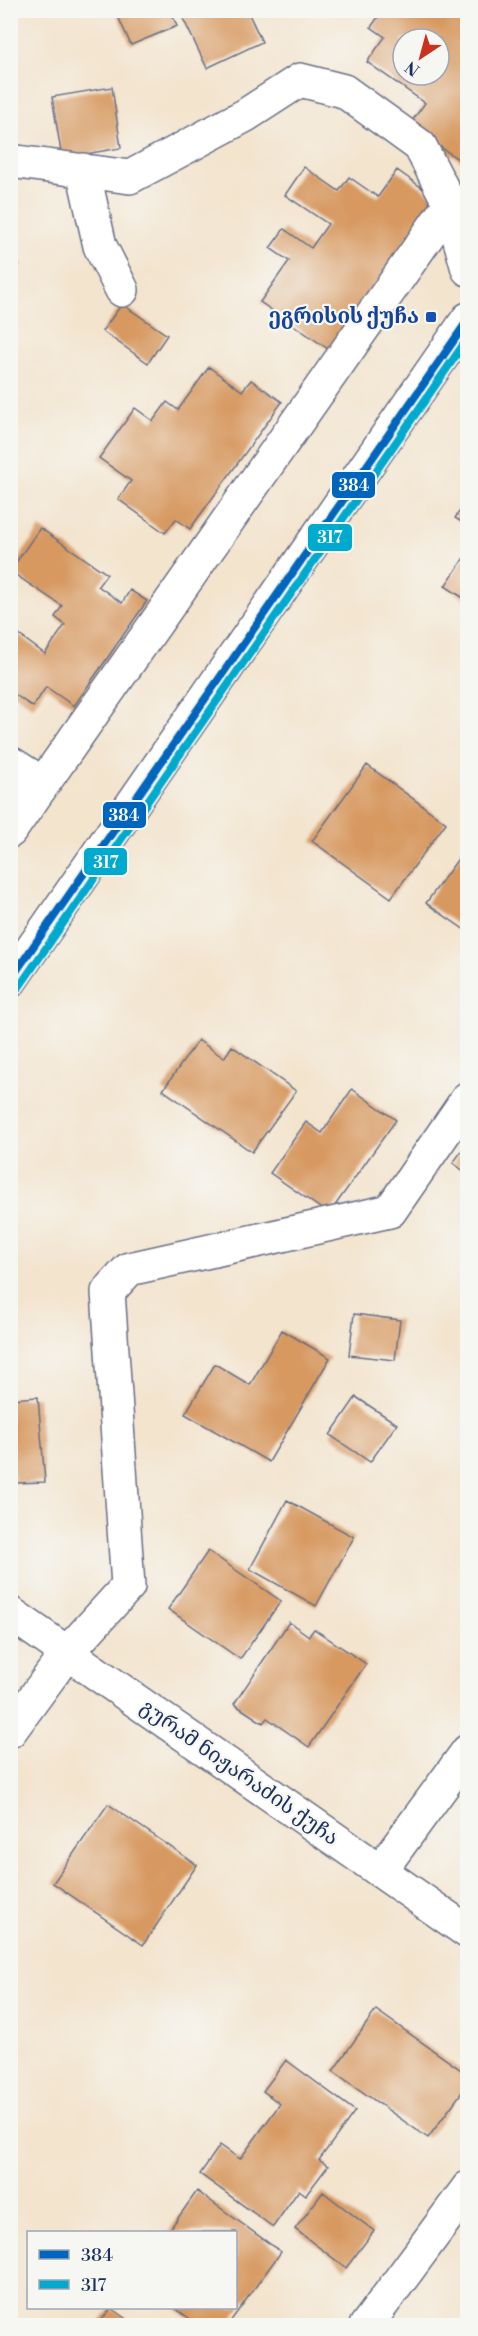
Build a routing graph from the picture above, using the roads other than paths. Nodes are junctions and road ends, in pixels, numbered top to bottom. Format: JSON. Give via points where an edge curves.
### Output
{"nodes":[{"id":1,"x":10,"y":161,"type":"edge"},
{"id":2,"x":83,"y":170,"type":"junction"},
{"id":3,"x":450,"y":204,"type":"junction"},
{"id":4,"x":468,"y":269,"type":"edge"},
{"id":5,"x":122,"y":290,"type":"dead end"},
{"id":6,"x":468,"y":319,"type":"edge"},
{"id":7,"x":10,"y":763,"type":"edge"},
{"id":8,"x":43,"y":784,"type":"junction"},
{"id":9,"x":10,"y":831,"type":"edge"},
{"id":10,"x":10,"y":981,"type":"edge"},
{"id":11,"x":468,"y":1098,"type":"edge"},
{"id":12,"x":10,"y":1613,"type":"edge"},
{"id":13,"x":67,"y":1653,"type":"junction"},
{"id":14,"x":10,"y":1731,"type":"edge"},
{"id":15,"x":468,"y":1751,"type":"edge"},
{"id":16,"x":380,"y":1871,"type":"junction"},
{"id":17,"x":468,"y":1932,"type":"edge"},
{"id":18,"x":468,"y":2188,"type":"edge"},
{"id":19,"x":366,"y":2325,"type":"edge"}],
"edges":[{"from":1,"to":2,"type":"street"},
{"from":2,"to":3,"type":"street","via":[[130,177],[246,115],[300,80],[344,90],[420,146]]},
{"from":2,"to":5,"type":"street","via":[[100,246]]},
{"from":3,"to":4,"type":"street"},
{"from":3,"to":8,"type":"street"},
{"from":6,"to":10,"type":"street"},
{"from":7,"to":8,"type":"street"},
{"from":8,"to":9,"type":"street"},
{"from":11,"to":13,"type":"street","via":[[390,1211],[129,1269],[108,1292],[128,1586]]},
{"from":12,"to":13,"type":"street","name":"გურამ ნიჟარაძის ქუჩა"},
{"from":13,"to":14,"type":"street"},
{"from":13,"to":16,"type":"street","name":"გურამ ნიჟარაძის ქუჩა"},
{"from":15,"to":16,"type":"street"},
{"from":16,"to":17,"type":"street","name":"გურამ ნიჟარაძის ქუჩა"},
{"from":18,"to":19,"type":"street"}]}
